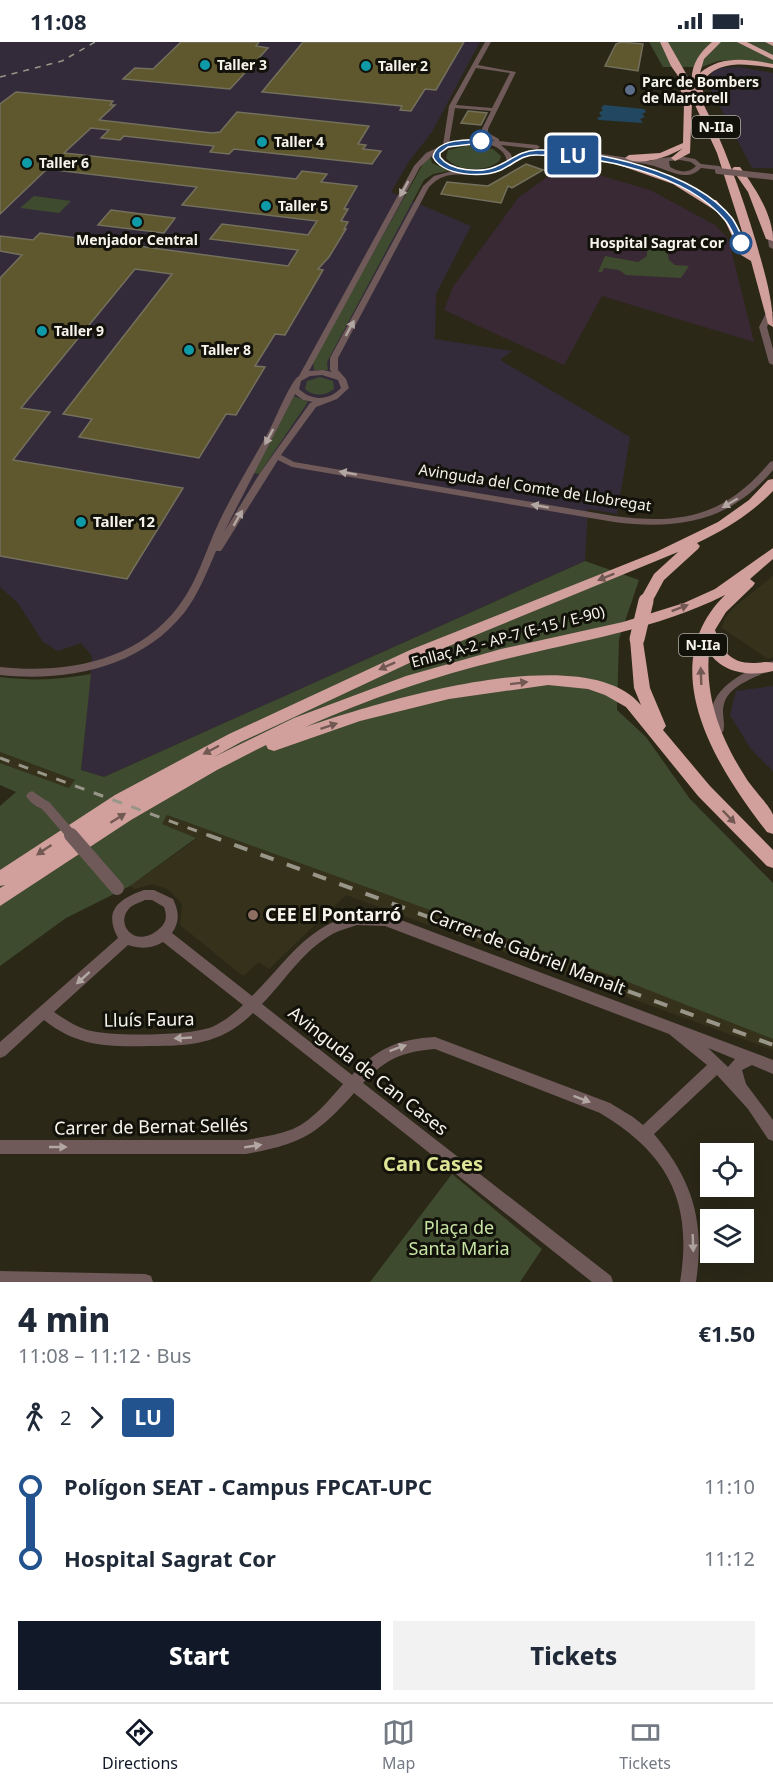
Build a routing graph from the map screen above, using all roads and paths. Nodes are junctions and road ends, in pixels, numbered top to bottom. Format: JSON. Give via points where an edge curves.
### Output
{"nodes":[{"id":1,"x":488,"y":42,"type":"edge"},
{"id":2,"x":664,"y":42,"type":"edge"},
{"id":3,"x":710,"y":42,"type":"edge"},
{"id":4,"x":717,"y":42,"type":"edge"},
{"id":5,"x":741,"y":42,"type":"edge"},
{"id":6,"x":749,"y":42,"type":"edge"},
{"id":7,"x":760,"y":42,"type":"edge"},
{"id":8,"x":772,"y":45,"type":"edge"},
{"id":9,"x":773,"y":56,"type":"edge"},
{"id":10,"x":672,"y":58,"type":"junction"},
{"id":11,"x":475,"y":66,"type":"junction"},
{"id":12,"x":773,"y":66,"type":"edge"},
{"id":13,"x":696,"y":85,"type":"junction"},
{"id":14,"x":693,"y":96,"type":"junction"},
{"id":15,"x":452,"y":106,"type":"junction"},
{"id":16,"x":495,"y":110,"type":"junction"},
{"id":17,"x":450,"y":129,"type":"junction"},
{"id":18,"x":480,"y":141,"type":"junction"},
{"id":19,"x":686,"y":141,"type":"junction"},
{"id":20,"x":508,"y":144,"type":"junction"},
{"id":21,"x":444,"y":146,"type":"junction"},
{"id":22,"x":603,"y":158,"type":"junction"},
{"id":23,"x":629,"y":158,"type":"junction"},
{"id":24,"x":672,"y":159,"type":"junction"},
{"id":25,"x":509,"y":160,"type":"junction"},
{"id":26,"x":699,"y":168,"type":"junction"},
{"id":27,"x":737,"y":169,"type":"junction"},
{"id":28,"x":671,"y":170,"type":"junction"},
{"id":29,"x":475,"y":172,"type":"junction"},
{"id":30,"x":773,"y":176,"type":"edge"},
{"id":31,"x":733,"y":180,"type":"junction"},
{"id":32,"x":756,"y":200,"type":"junction"},
{"id":33,"x":719,"y":209,"type":"junction"},
{"id":34,"x":773,"y":211,"type":"edge"},
{"id":35,"x":772,"y":240,"type":"edge"},
{"id":36,"x":743,"y":248,"type":"junction"},
{"id":37,"x":756,"y":262,"type":"junction"},
{"id":38,"x":773,"y":285,"type":"edge"},
{"id":39,"x":772,"y":318,"type":"edge"},
{"id":40,"x":773,"y":363,"type":"edge"},
{"id":41,"x":342,"y":379,"type":"junction"},
{"id":42,"x":298,"y":381,"type":"junction"},
{"id":43,"x":330,"y":399,"type":"junction"},
{"id":44,"x":276,"y":456,"type":"junction"},
{"id":45,"x":773,"y":464,"type":"edge"},
{"id":46,"x":773,"y":483,"type":"edge"},
{"id":47,"x":722,"y":525,"type":"junction"},
{"id":48,"x":773,"y":552,"type":"edge"},
{"id":49,"x":773,"y":561,"type":"edge"},
{"id":50,"x":205,"y":566,"type":"junction"},
{"id":51,"x":709,"y":627,"type":"junction"},
{"id":52,"x":771,"y":666,"type":"edge"},
{"id":53,"x":0,"y":671,"type":"edge"},
{"id":54,"x":723,"y":752,"type":"junction"},
{"id":55,"x":689,"y":774,"type":"junction"},
{"id":56,"x":177,"y":785,"type":"junction"},
{"id":57,"x":32,"y":796,"type":"dead end"},
{"id":58,"x":773,"y":827,"type":"edge"},
{"id":59,"x":773,"y":861,"type":"edge"},
{"id":60,"x":0,"y":879,"type":"edge"},
{"id":61,"x":0,"y":898,"type":"edge"},
{"id":62,"x":128,"y":901,"type":"junction"},
{"id":63,"x":164,"y":934,"type":"junction"},
{"id":64,"x":126,"y":939,"type":"junction"},
{"id":65,"x":252,"y":1004,"type":"junction"},
{"id":66,"x":44,"y":1012,"type":"junction"},
{"id":67,"x":674,"y":1029,"type":"junction"},
{"id":68,"x":0,"y":1051,"type":"edge"},
{"id":69,"x":752,"y":1059,"type":"junction"},
{"id":70,"x":717,"y":1065,"type":"junction"},
{"id":71,"x":773,"y":1067,"type":"edge"},
{"id":72,"x":353,"y":1084,"type":"junction"},
{"id":73,"x":744,"y":1092,"type":"junction"},
{"id":74,"x":773,"y":1134,"type":"edge"},
{"id":75,"x":643,"y":1135,"type":"junction"},
{"id":76,"x":0,"y":1147,"type":"edge"},
{"id":77,"x":0,"y":1279,"type":"edge"},
{"id":78,"x":146,"y":1282,"type":"edge"},
{"id":79,"x":605,"y":1282,"type":"edge"},
{"id":80,"x":688,"y":1282,"type":"edge"}],
"edges":[{"from":1,"to":11,"type":"street"},
{"from":2,"to":10,"type":"highway"},
{"from":3,"to":14,"type":"highway","via":[[689,66]]},
{"from":4,"to":13,"type":"highway","via":[[695,68]]},
{"from":5,"to":9,"type":"highway"},
{"from":6,"to":9,"type":"highway"},
{"from":7,"to":8,"type":"highway"},
{"from":10,"to":14,"type":"highway"},
{"from":10,"to":19,"type":"highway","via":[[687,96]]},
{"from":11,"to":15,"type":"street"},
{"from":11,"to":16,"type":"street","via":[[513,72]]},
{"from":12,"to":13,"type":"highway","via":[[717,64],[702,72]]},
{"from":13,"to":27,"type":"highway","number":"N-IIa"},
{"from":14,"to":31,"type":"highway","number":"N-IIa"},
{"from":15,"to":16,"type":"street"},
{"from":15,"to":17,"type":"street"},
{"from":16,"to":20,"type":"street","via":[[484,134]]},
{"from":17,"to":18,"type":"street","via":[[456,135]]},
{"from":17,"to":21,"type":"street"},
{"from":18,"to":20,"type":"street"},
{"from":18,"to":21,"type":"street"},
{"from":18,"to":25,"type":"street","via":[[506,150]]},
{"from":19,"to":23,"type":"highway","via":[[666,154]]},
{"from":19,"to":24,"type":"highway","via":[[687,151]]},
{"from":20,"to":23,"type":"street"},
{"from":21,"to":29,"type":"street","via":[[437,153],[439,162]]},
{"from":21,"to":42,"type":"street","one_way":true,"via":[[428,154],[417,166]]},
{"from":22,"to":25,"type":"street","via":[[536,152]]},
{"from":22,"to":28,"type":"street","via":[[652,163]]},
{"from":22,"to":33,"type":"highway","via":[[676,182]]},
{"from":23,"to":24,"type":"street"},
{"from":24,"to":26,"type":"street","via":[[693,160]]},
{"from":24,"to":28,"type":"street","via":[[665,164]]},
{"from":25,"to":29,"type":"street","via":[[498,169]]},
{"from":26,"to":28,"type":"street","via":[[689,173]]},
{"from":26,"to":30,"type":"street","bridge":true},
{"from":27,"to":32,"type":"highway"},
{"from":27,"to":38,"type":"highway","number":"N-IIa"},
{"from":28,"to":33,"type":"highway","via":[[699,185]]},
{"from":41,"to":29,"type":"street","one_way":true,"via":[[334,370],[334,358],[426,186],[442,174]]},
{"from":31,"to":36,"type":"highway","via":[[732,199]]},
{"from":31,"to":37,"type":"highway","number":"N-IIa"},
{"from":32,"to":34,"type":"highway"},
{"from":32,"to":35,"type":"highway"},
{"from":33,"to":36,"type":"highway"},
{"from":36,"to":37,"type":"highway"},
{"from":37,"to":39,"type":"highway","number":"N-IIa"},
{"from":39,"to":40,"type":"street","via":[[763,327]]},
{"from":41,"to":42,"type":"street","via":[[323,372]]},
{"from":41,"to":43,"type":"street","via":[[342,393]]},
{"from":42,"to":43,"type":"street","via":[[298,394],[304,398]]},
{"from":42,"to":50,"type":"street","one_way":true,"via":[[227,515]]},
{"from":43,"to":44,"type":"street","via":[[314,405]]},
{"from":45,"to":44,"type":"street","name":"Avinguda del Comte de Llobregat","one_way":true,"via":[[745,494],[714,512],[664,523],[292,464]]},
{"from":50,"to":44,"type":"street","one_way":true},
{"from":46,"to":47,"type":"highway","via":[[754,503]]},
{"from":47,"to":55,"type":"highway","bridge":true,"via":[[669,566],[652,587],[637,639],[638,669],[646,700]]},
{"from":47,"to":60,"type":"highway","name":"Enllaç A-2 - AP-7 (E-15 / E-90)","one_way":true,"via":[[661,555],[415,654],[245,733],[121,800]]},
{"from":56,"to":48,"type":"highway","name":"Enllaç A-2 - AP-7 (E-15 / E-90)","one_way":true,"via":[[347,703],[443,670],[674,611],[749,574]]},
{"from":49,"to":51,"type":"highway","number":"N-IIa","via":[[731,598]]},
{"from":50,"to":53,"type":"street","via":[[182,609],[170,622],[121,656],[64,671]]},
{"from":51,"to":52,"type":"highway","via":[[712,649],[725,663],[746,669]]},
{"from":54,"to":51,"type":"highway","number":"N-IIa","one_way":true,"via":[[707,713],[701,682],[702,652]]},
{"from":52,"to":54,"type":"street","via":[[730,687],[718,700]]},
{"from":54,"to":58,"type":"highway","number":"N-IIa","via":[[751,800]]},
{"from":56,"to":55,"type":"highway","one_way":true,"via":[[282,742],[378,711],[488,687],[560,680],[596,684],[616,692],[631,703]]},
{"from":55,"to":59,"type":"highway","one_way":true},
{"from":61,"to":56,"type":"highway","name":"Enllaç A-2 - AP-7 (E-15 / E-90)","one_way":true,"via":[[124,814]]},
{"from":57,"to":62,"type":"street","bridge":true,"via":[[46,806]]},
{"from":62,"to":63,"type":"street","via":[[154,895],[169,903],[173,918]]},
{"from":62,"to":64,"type":"street","via":[[117,921]]},
{"from":63,"to":64,"type":"street","via":[[141,943]]},
{"from":63,"to":65,"type":"street","name":"Avinguda de Can Cases"},
{"from":64,"to":66,"type":"street","one_way":true},
{"from":65,"to":66,"type":"street","name":"Lluís Faura","one_way":true,"via":[[221,1029],[202,1037],[111,1042],[64,1029]]},
{"from":65,"to":67,"type":"street","name":"Carrer de Gabriel Manalt","via":[[324,932],[351,920],[373,918],[404,926]]},
{"from":65,"to":72,"type":"street","name":"Avinguda de Can Cases"},
{"from":66,"to":68,"type":"street"},
{"from":67,"to":69,"type":"street"},
{"from":67,"to":70,"type":"street","name":"Carrer de Gabriel Manalt"},
{"from":69,"to":71,"type":"street"},
{"from":69,"to":73,"type":"street","via":[[735,1068],[735,1077]]},
{"from":70,"to":73,"type":"street","name":"Carrer de Gabriel Manalt"},
{"from":70,"to":75,"type":"street"},
{"from":72,"to":75,"type":"street","name":"Carrer de Bernat Sellés","one_way":true,"via":[[378,1058],[394,1049],[435,1043],[605,1108]]},
{"from":76,"to":72,"type":"street","name":"Carrer de Bernat Sellés","one_way":true,"via":[[246,1147],[306,1130],[331,1110]]},
{"from":72,"to":79,"type":"street","name":"Avinguda de Can Cases"},
{"from":73,"to":74,"type":"street","name":"Carrer de Gabriel Manalt"},
{"from":75,"to":80,"type":"street","name":"Carrer de Bernat Sellés","one_way":true,"via":[[675,1174],[688,1203],[693,1246]]},
{"from":77,"to":78,"type":"street"}]}
